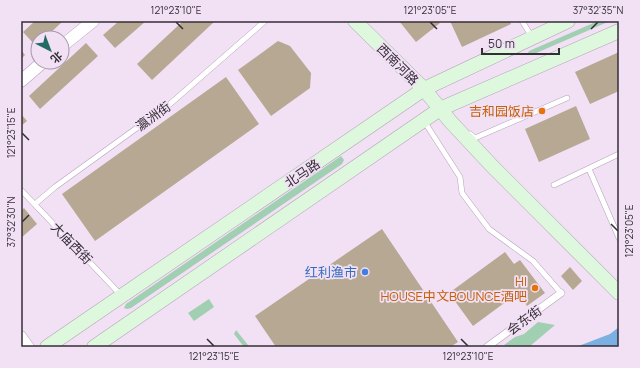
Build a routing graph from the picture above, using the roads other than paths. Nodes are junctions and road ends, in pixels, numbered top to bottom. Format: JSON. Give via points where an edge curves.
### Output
{"nodes":[{"id":1,"x":93,"y":21,"type":"edge"},
{"id":2,"x":265,"y":21,"type":"edge"},
{"id":3,"x":355,"y":21,"type":"edge"},
{"id":4,"x":522,"y":21,"type":"edge"},
{"id":5,"x":568,"y":21,"type":"edge"},
{"id":6,"x":619,"y":31,"type":"edge"},
{"id":7,"x":532,"y":37,"type":"junction"},
{"id":8,"x":70,"y":40,"type":"edge"},
{"id":9,"x":34,"y":70,"type":"edge"},
{"id":10,"x":21,"y":81,"type":"edge"},
{"id":11,"x":424,"y":90,"type":"junction"},
{"id":12,"x":568,"y":98,"type":"dead end"},
{"id":13,"x":440,"y":109,"type":"junction"},
{"id":14,"x":424,"y":120,"type":"junction"},
{"id":15,"x":619,"y":154,"type":"edge"},
{"id":16,"x":589,"y":169,"type":"junction"},
{"id":17,"x":554,"y":185,"type":"dead end"},
{"id":18,"x":21,"y":190,"type":"edge"},
{"id":19,"x":35,"y":204,"type":"junction"},
{"id":20,"x":619,"y":238,"type":"edge"},
{"id":21,"x":561,"y":293,"type":"joint"},
{"id":22,"x":619,"y":293,"type":"edge"},
{"id":23,"x":122,"y":296,"type":"junction"},
{"id":24,"x":21,"y":336,"type":"edge"},
{"id":25,"x":29,"y":347,"type":"edge"},
{"id":26,"x":47,"y":347,"type":"edge"},
{"id":27,"x":94,"y":347,"type":"edge"},
{"id":28,"x":487,"y":347,"type":"edge"}],
"edges":[{"from":1,"to":8,"type":"street"},
{"from":2,"to":19,"type":"lane","name":"瀛洲街","via":[[170,104]]},
{"from":3,"to":11,"type":"main road","name":"西南河路"},
{"from":4,"to":7,"type":"lane"},
{"from":5,"to":7,"type":"main road","name":"北马路"},
{"from":6,"to":13,"type":"main road","name":"北马路"},
{"from":7,"to":11,"type":"main road","name":"北马路"},
{"from":9,"to":10,"type":"street"},
{"from":11,"to":13,"type":"main road","name":"西南河路"},
{"from":11,"to":23,"type":"main road","name":"北马路"},
{"from":12,"to":13,"type":"lane","via":[[475,138]]},
{"from":13,"to":14,"type":"main road","name":"北马路"},
{"from":13,"to":22,"type":"main road","name":"西南河路","via":[[492,166]]},
{"from":14,"to":21,"type":"lane","via":[[460,177],[462,193],[489,228],[533,261]]},
{"from":14,"to":27,"type":"main road","name":"北马路"},
{"from":15,"to":16,"type":"lane"},
{"from":16,"to":17,"type":"lane"},
{"from":16,"to":20,"type":"lane"},
{"from":18,"to":19,"type":"lane","name":"大庙西街"},
{"from":19,"to":23,"type":"lane","name":"大庙西街"},
{"from":21,"to":28,"type":"street","name":"会东街"},
{"from":23,"to":26,"type":"main road","name":"北马路"},
{"from":24,"to":25,"type":"street"}]}
